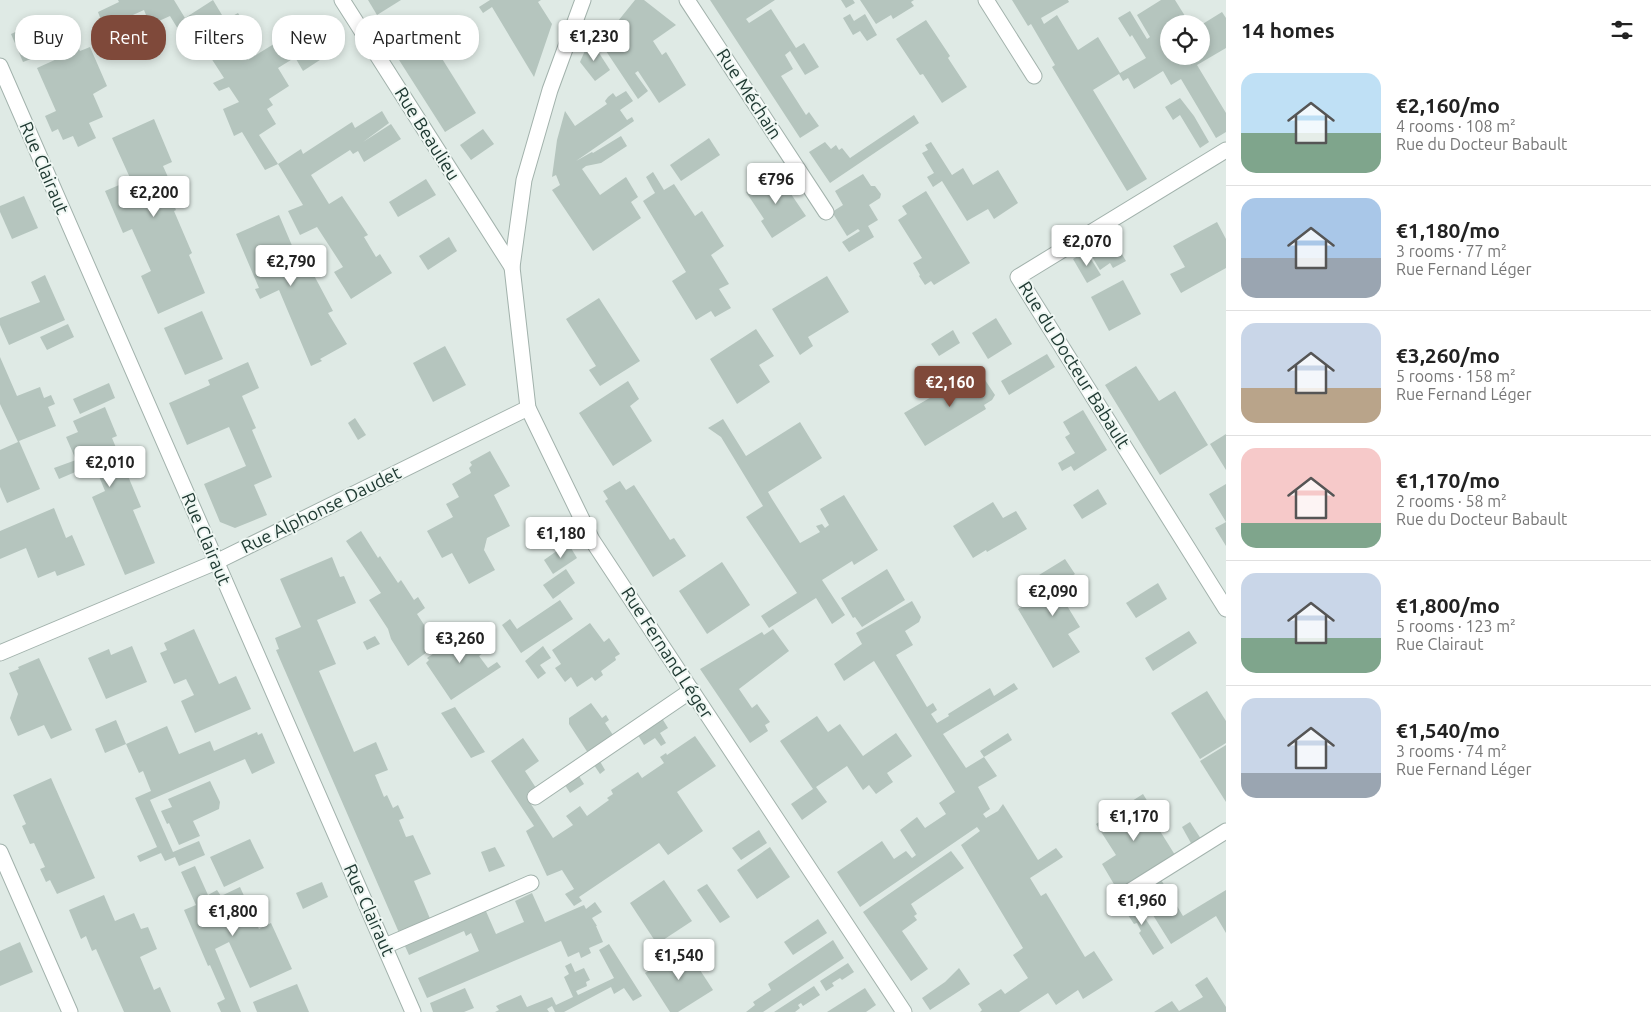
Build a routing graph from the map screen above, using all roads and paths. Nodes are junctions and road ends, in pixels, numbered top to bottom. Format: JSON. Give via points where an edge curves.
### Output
{"nodes":[{"id":1,"x":342,"y":0,"type":"edge"},
{"id":2,"x":584,"y":0,"type":"edge"},
{"id":3,"x":688,"y":0,"type":"edge"},
{"id":4,"x":986,"y":0,"type":"edge"},
{"id":5,"x":0,"y":66,"type":"edge"},
{"id":6,"x":1034,"y":76,"type":"dead end"},
{"id":7,"x":1225,"y":154,"type":"edge"},
{"id":8,"x":826,"y":212,"type":"dead end"},
{"id":9,"x":512,"y":268,"type":"junction"},
{"id":10,"x":528,"y":408,"type":"junction"},
{"id":11,"x":216,"y":562,"type":"junction"},
{"id":12,"x":1226,"y":609,"type":"edge"},
{"id":13,"x":0,"y":653,"type":"edge"},
{"id":14,"x":692,"y":690,"type":"junction"},
{"id":15,"x":535,"y":797,"type":"dead end"},
{"id":16,"x":1226,"y":831,"type":"edge"},
{"id":17,"x":0,"y":852,"type":"edge"},
{"id":18,"x":531,"y":883,"type":"dead end"},
{"id":19,"x":1119,"y":898,"type":"dead end"},
{"id":20,"x":385,"y":946,"type":"junction"},
{"id":21,"x":70,"y":1012,"type":"edge"},
{"id":22,"x":413,"y":1012,"type":"edge"},
{"id":23,"x":904,"y":1012,"type":"edge"}],
"edges":[{"from":1,"to":9,"type":"street","name":"Rue Beaulieu"},
{"from":2,"to":9,"type":"street","name":"Rue Fernand Léger","via":[[550,90],[524,180]]},
{"from":3,"to":8,"type":"street","name":"Rue Méchain"},
{"from":4,"to":6,"type":"street"},
{"from":5,"to":11,"type":"street","name":"Rue Clairaut"},
{"from":7,"to":12,"type":"street","name":"Rue du Docteur Babault","via":[[1018,277]]},
{"from":9,"to":10,"type":"street","name":"Rue Fernand Léger"},
{"from":10,"to":11,"type":"street","name":"Rue Alphonse Daudet"},
{"from":10,"to":14,"type":"street","name":"Rue Fernand Léger","via":[[592,540]]},
{"from":11,"to":13,"type":"street","name":"Rue Alphonse Daudet"},
{"from":11,"to":20,"type":"street","name":"Rue Clairaut"},
{"from":14,"to":15,"type":"street"},
{"from":14,"to":23,"type":"street","name":"Rue Fernand Léger"},
{"from":16,"to":19,"type":"street"},
{"from":17,"to":21,"type":"street"},
{"from":18,"to":20,"type":"street"},
{"from":20,"to":22,"type":"street","name":"Rue Clairaut"}]}
